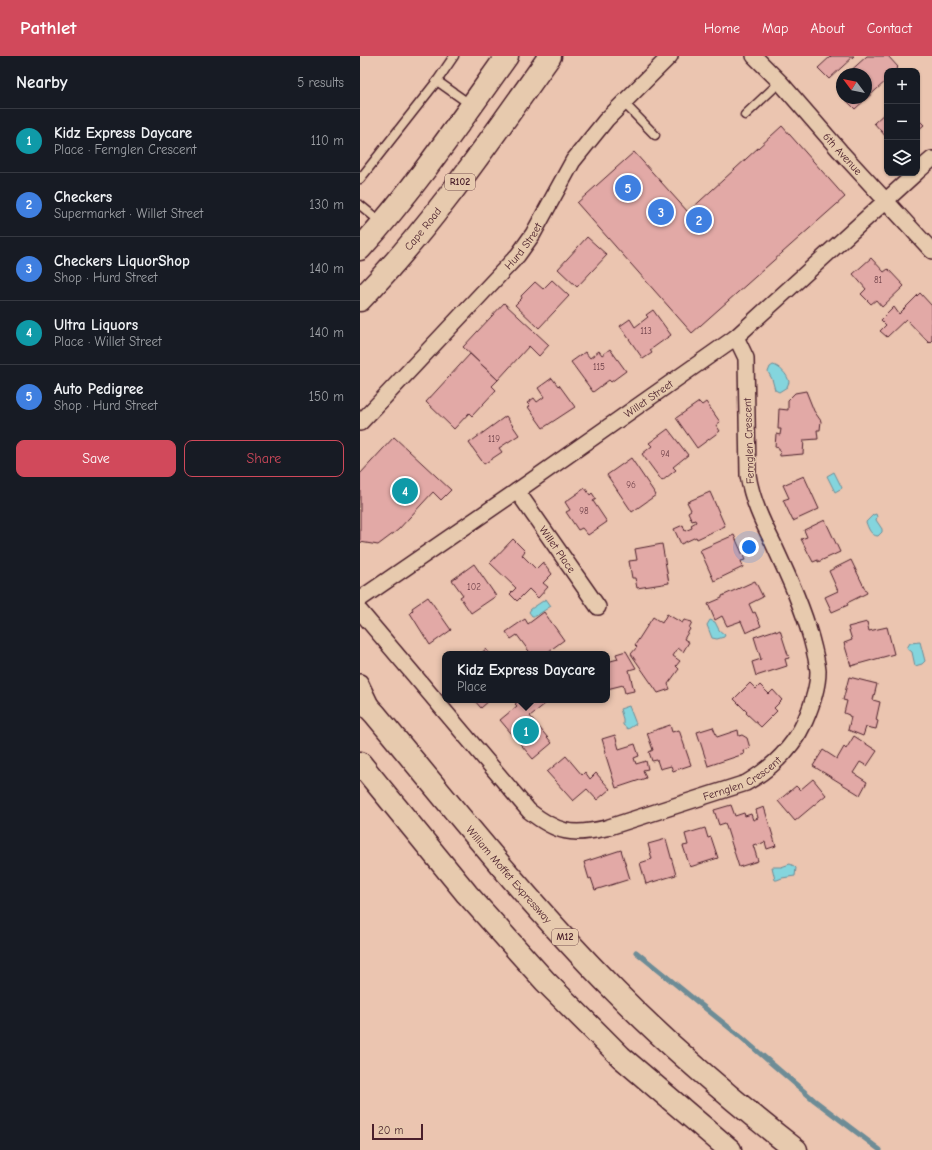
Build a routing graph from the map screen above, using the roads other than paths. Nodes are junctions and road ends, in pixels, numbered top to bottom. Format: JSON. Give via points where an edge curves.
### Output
{"nodes":[{"id":1,"x":454,"y":56,"type":"edge"},
{"id":2,"x":507,"y":56,"type":"edge"},
{"id":3,"x":550,"y":56,"type":"edge"},
{"id":4,"x":670,"y":56,"type":"edge"},
{"id":5,"x":754,"y":56,"type":"edge"},
{"id":6,"x":437,"y":81,"type":"junction"},
{"id":7,"x":780,"y":82,"type":"junction"},
{"id":8,"x":623,"y":102,"type":"junction"},
{"id":9,"x":472,"y":105,"type":"junction"},
{"id":10,"x":745,"y":115,"type":"dead end"},
{"id":11,"x":655,"y":136,"type":"dead end"},
{"id":12,"x":932,"y":158,"type":"edge"},
{"id":13,"x":920,"y":170,"type":"edge"},
{"id":14,"x":914,"y":176,"type":"edge"},
{"id":15,"x":360,"y":179,"type":"edge"},
{"id":16,"x":886,"y":201,"type":"junction"},
{"id":17,"x":360,"y":205,"type":"edge"},
{"id":18,"x":383,"y":223,"type":"junction"},
{"id":19,"x":360,"y":249,"type":"edge"},
{"id":20,"x":932,"y":251,"type":"edge"},
{"id":21,"x":360,"y":300,"type":"edge"},
{"id":22,"x":736,"y":337,"type":"junction"},
{"id":23,"x":360,"y":422,"type":"edge"},
{"id":24,"x":517,"y":491,"type":"junction"},
{"id":25,"x":360,"y":598,"type":"edge"},
{"id":26,"x":598,"y":607,"type":"dead end"},
{"id":27,"x":360,"y":611,"type":"edge"},
{"id":28,"x":360,"y":682,"type":"edge"},
{"id":29,"x":360,"y":698,"type":"edge"},
{"id":30,"x":375,"y":714,"type":"junction"},
{"id":31,"x":360,"y":763,"type":"edge"},
{"id":32,"x":730,"y":1150,"type":"edge"},
{"id":33,"x":796,"y":1150,"type":"edge"}],
"edges":[{"from":1,"to":6,"type":"lane"},
{"from":2,"to":9,"type":"main road"},
{"from":3,"to":21,"type":"main road","name":"Cape Road","number":"R102","via":[[456,188]]},
{"from":4,"to":8,"type":"street","name":"Hurd Street"},
{"from":5,"to":7,"type":"street","name":"6th Avenue"},
{"from":6,"to":9,"type":"lane"},
{"from":6,"to":15,"type":"lane"},
{"from":7,"to":10,"type":"lane"},
{"from":7,"to":16,"type":"street","name":"6th Avenue"},
{"from":8,"to":11,"type":"lane"},
{"from":8,"to":23,"type":"street","name":"Hurd Street","via":[[573,161],[533,234],[518,255]]},
{"from":9,"to":18,"type":"main road"},
{"from":12,"to":13,"type":"street","name":"Willet Street"},
{"from":14,"to":16,"type":"street","name":"Willet Street"},
{"from":16,"to":20,"type":"street","name":"6th Avenue"},
{"from":16,"to":22,"type":"street","name":"Willet Street"},
{"from":17,"to":18,"type":"lane"},
{"from":18,"to":19,"type":"main road"},
{"from":22,"to":24,"type":"street","name":"Willet Street"},
{"from":22,"to":27,"type":"street","name":"Fernglen Crescent","via":[[746,358],[750,488],[806,619],[818,672],[812,706],[802,729],[790,747],[762,774],[746,783],[606,828],[574,833],[554,828],[529,811]]},
{"from":24,"to":25,"type":"street","name":"Willet Street"},
{"from":24,"to":26,"type":"street","name":"Willet Place"},
{"from":28,"to":30,"type":"street"},
{"from":29,"to":30,"type":"main road","name":"William Moffet Expressway","number":"M12"},
{"from":30,"to":33,"type":"main road","name":"William Moffet Expressway","number":"M12","via":[[548,919],[615,991],[687,1060]]},
{"from":31,"to":32,"type":"main road","via":[[467,894],[545,981],[622,1057]]}]}
